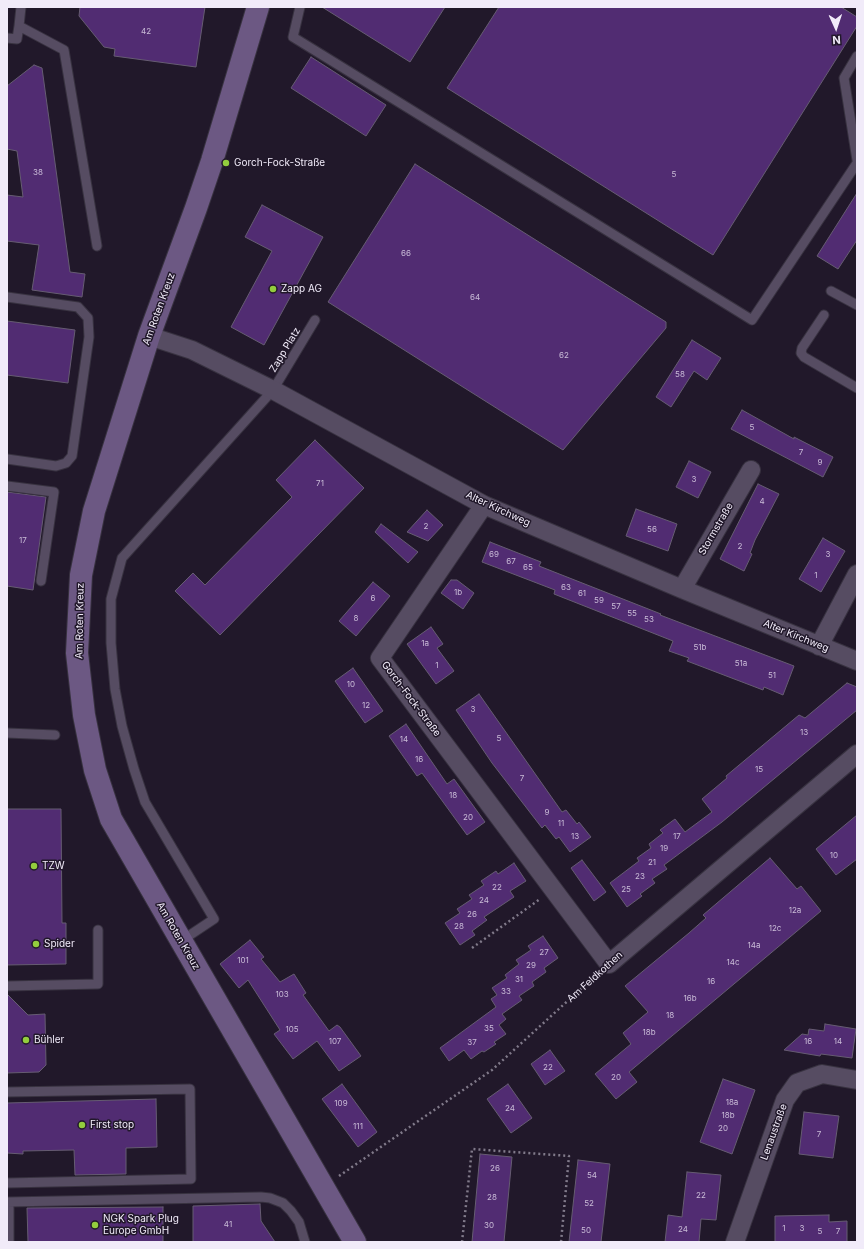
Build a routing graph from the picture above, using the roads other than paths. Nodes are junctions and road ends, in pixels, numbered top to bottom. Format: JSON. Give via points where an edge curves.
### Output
{"nodes":[{"id":1,"x":21,"y":7,"type":"edge"},
{"id":2,"x":258,"y":7,"type":"edge"},
{"id":3,"x":300,"y":7,"type":"edge"},
{"id":4,"x":19,"y":26,"type":"junction"},
{"id":5,"x":7,"y":38,"type":"edge"},
{"id":6,"x":857,"y":56,"type":"edge"},
{"id":7,"x":857,"y":161,"type":"edge"},
{"id":8,"x":97,"y":246,"type":"dead end"},
{"id":9,"x":831,"y":291,"type":"dead end"},
{"id":10,"x":7,"y":298,"type":"edge"},
{"id":11,"x":857,"y":305,"type":"edge"},
{"id":12,"x":824,"y":315,"type":"dead end"},
{"id":13,"x":315,"y":320,"type":"dead end"},
{"id":14,"x":149,"y":336,"type":"junction"},
{"id":15,"x":857,"y":388,"type":"edge"},
{"id":16,"x":274,"y":390,"type":"junction"},
{"id":17,"x":7,"y":459,"type":"edge"},
{"id":18,"x":751,"y":470,"type":"dead end"},
{"id":19,"x":7,"y":486,"type":"edge"},
{"id":20,"x":484,"y":505,"type":"junction"},
{"id":21,"x":857,"y":574,"type":"edge"},
{"id":22,"x":42,"y":581,"type":"dead end"},
{"id":23,"x":682,"y":589,"type":"junction"},
{"id":24,"x":819,"y":646,"type":"junction"},
{"id":25,"x":857,"y":661,"type":"edge"},
{"id":26,"x":7,"y":733,"type":"edge"},
{"id":27,"x":55,"y":735,"type":"dead end"},
{"id":28,"x":857,"y":754,"type":"edge"},
{"id":29,"x":98,"y":930,"type":"dead end"},
{"id":30,"x":181,"y":941,"type":"junction"},
{"id":31,"x":609,"y":964,"type":"joint"},
{"id":32,"x":7,"y":986,"type":"edge"},
{"id":33,"x":857,"y":1080,"type":"edge"},
{"id":34,"x":7,"y":1092,"type":"edge"},
{"id":35,"x":7,"y":1183,"type":"edge"},
{"id":36,"x":8,"y":1202,"type":"edge"},
{"id":37,"x":9,"y":1242,"type":"edge"},
{"id":38,"x":305,"y":1242,"type":"edge"},
{"id":39,"x":355,"y":1242,"type":"edge"},
{"id":40,"x":735,"y":1242,"type":"edge"}],
"edges":[{"from":1,"to":4,"type":"lane"},
{"from":2,"to":14,"type":"street","name":"Am Roten Kreuz","via":[[210,168]]},
{"from":3,"to":7,"type":"lane","via":[[293,37],[752,320]]},
{"from":4,"to":5,"type":"lane","via":[[17,39]]},
{"from":4,"to":8,"type":"lane","via":[[64,50]]},
{"from":6,"to":7,"type":"lane","via":[[844,78]]},
{"from":9,"to":11,"type":"lane"},
{"from":10,"to":17,"type":"lane","via":[[78,307],[88,318],[89,337],[72,456],[66,463],[56,466]]},
{"from":12,"to":15,"type":"lane","via":[[801,353]]},
{"from":13,"to":16,"type":"lane","name":"Zapp Platz"},
{"from":14,"to":16,"type":"street","name":"Alter Kirchweg","via":[[192,350]]},
{"from":14,"to":30,"type":"street","name":"Am Roten Kreuz","via":[[94,511],[81,575],[77,653],[84,715],[95,770],[111,819]]},
{"from":16,"to":20,"type":"street","name":"Alter Kirchweg"},
{"from":16,"to":30,"type":"lane","name":"Zapp Platz","via":[[122,558],[111,599],[115,689],[144,802],[214,919]]},
{"from":18,"to":23,"type":"street","name":"Stormstraße"},
{"from":19,"to":22,"type":"lane","via":[[54,492]]},
{"from":20,"to":23,"type":"street","name":"Alter Kirchweg"},
{"from":20,"to":31,"type":"street","name":"Gorch-Fock-Straße","via":[[380,658]]},
{"from":21,"to":24,"type":"street"},
{"from":23,"to":24,"type":"street","name":"Alter Kirchweg"},
{"from":24,"to":25,"type":"street","name":"Alter Kirchweg"},
{"from":26,"to":27,"type":"lane"},
{"from":28,"to":31,"type":"street","name":"Am Feldkothen"},
{"from":29,"to":32,"type":"lane","via":[[98,984]]},
{"from":30,"to":39,"type":"street","name":"Am Roten Kreuz"},
{"from":33,"to":40,"type":"street","name":"Lenaustraße","via":[[822,1074],[797,1083],[785,1100]]},
{"from":34,"to":35,"type":"lane","via":[[190,1089],[191,1172],[191,1179]]},
{"from":36,"to":37,"type":"lane"},
{"from":36,"to":38,"type":"lane","via":[[270,1198],[283,1203],[291,1211],[299,1222]]}]}
